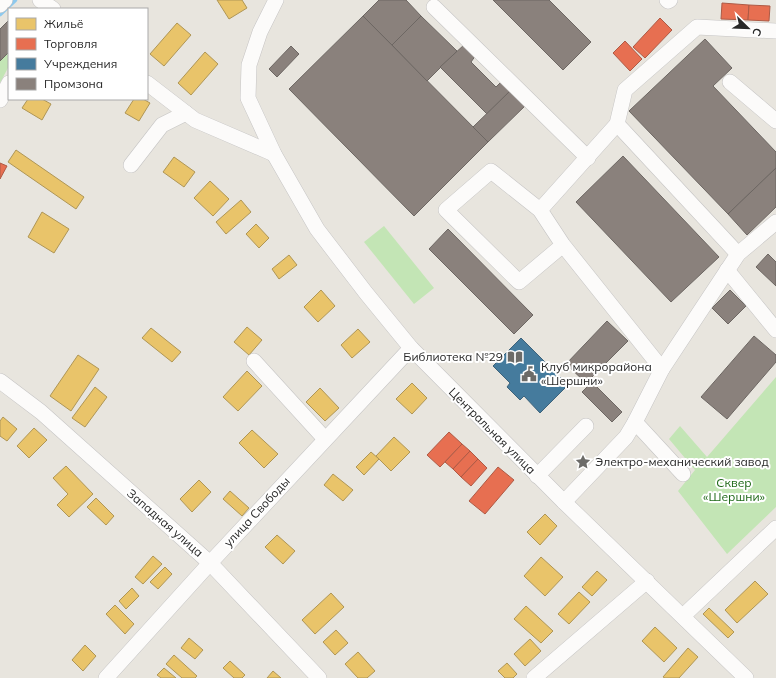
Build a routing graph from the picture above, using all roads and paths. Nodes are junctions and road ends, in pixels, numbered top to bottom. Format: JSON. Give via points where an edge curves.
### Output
{"nodes":[{"id":1,"x":5,"y":0,"type":"edge"},
{"id":2,"x":276,"y":0,"type":"edge"},
{"id":3,"x":667,"y":0,"type":"edge"},
{"id":4,"x":670,"y":0,"type":"edge"},
{"id":5,"x":0,"y":5,"type":"edge"},
{"id":6,"x":434,"y":7,"type":"dead end"},
{"id":7,"x":776,"y":31,"type":"edge"},
{"id":8,"x":730,"y":82,"type":"dead end"},
{"id":9,"x":148,"y":84,"type":"edge"},
{"id":10,"x":8,"y":85,"type":"edge"},
{"id":11,"x":0,"y":100,"type":"edge"},
{"id":12,"x":186,"y":113,"type":"junction"},
{"id":13,"x":776,"y":120,"type":"edge"},
{"id":14,"x":617,"y":124,"type":"junction"},
{"id":15,"x":274,"y":154,"type":"junction"},
{"id":16,"x":588,"y":158,"type":"junction"},
{"id":17,"x":131,"y":165,"type":"dead end"},
{"id":18,"x":540,"y":210,"type":"junction"},
{"id":19,"x":776,"y":222,"type":"edge"},
{"id":20,"x":563,"y":245,"type":"junction"},
{"id":21,"x":738,"y":254,"type":"junction"},
{"id":22,"x":727,"y":270,"type":"junction"},
{"id":23,"x":776,"y":330,"type":"edge"},
{"id":24,"x":410,"y":348,"type":"junction"},
{"id":25,"x":254,"y":361,"type":"dead end"},
{"id":26,"x":662,"y":370,"type":"junction"},
{"id":27,"x":0,"y":381,"type":"edge"},
{"id":28,"x":635,"y":422,"type":"junction"},
{"id":29,"x":586,"y":426,"type":"dead end"},
{"id":30,"x":325,"y":439,"type":"junction"},
{"id":31,"x":683,"y":474,"type":"dead end"},
{"id":32,"x":537,"y":476,"type":"junction"},
{"id":33,"x":564,"y":502,"type":"junction"},
{"id":34,"x":776,"y":528,"type":"edge"},
{"id":35,"x":210,"y":562,"type":"junction"},
{"id":36,"x":647,"y":581,"type":"junction"},
{"id":37,"x":683,"y":616,"type":"junction"},
{"id":38,"x":106,"y":678,"type":"edge"},
{"id":39,"x":319,"y":678,"type":"edge"},
{"id":40,"x":534,"y":678,"type":"edge"},
{"id":41,"x":746,"y":678,"type":"edge"}],
"edges":[{"from":1,"to":5,"type":"street"},
{"from":2,"to":15,"type":"street","name":"Центральная улица","via":[[260,32],[249,65],[248,98]]},
{"from":3,"to":4,"type":"street"},
{"from":6,"to":16,"type":"street"},
{"from":7,"to":14,"type":"street","via":[[697,27],[625,90]]},
{"from":8,"to":13,"type":"street"},
{"from":9,"to":12,"type":"street"},
{"from":10,"to":11,"type":"street"},
{"from":12,"to":15,"type":"street","via":[[195,120]]},
{"from":12,"to":17,"type":"street","via":[[162,124]]},
{"from":14,"to":16,"type":"street"},
{"from":14,"to":21,"type":"street"},
{"from":15,"to":24,"type":"street","name":"Центральная улица","via":[[317,229]]},
{"from":16,"to":18,"type":"street"},
{"from":18,"to":20,"type":"street"},
{"from":18,"to":20,"type":"street","via":[[490,171],[446,210],[519,282]]},
{"from":19,"to":21,"type":"street"},
{"from":20,"to":26,"type":"street"},
{"from":21,"to":22,"type":"street"},
{"from":22,"to":23,"type":"street"},
{"from":22,"to":26,"type":"street"},
{"from":24,"to":30,"type":"street","name":"улица Свободы"},
{"from":24,"to":32,"type":"street","name":"Центральная улица"},
{"from":25,"to":30,"type":"street"},
{"from":26,"to":28,"type":"street"},
{"from":27,"to":35,"type":"street","name":"Западная улица","via":[[41,412]]},
{"from":28,"to":31,"type":"street"},
{"from":28,"to":33,"type":"street","via":[[626,437]]},
{"from":29,"to":32,"type":"street"},
{"from":30,"to":35,"type":"street","name":"улица Свободы"},
{"from":32,"to":33,"type":"street","name":"Центральная улица"},
{"from":33,"to":36,"type":"street","name":"Центральная улица"},
{"from":34,"to":37,"type":"street"},
{"from":35,"to":38,"type":"street","name":"улица Свободы"},
{"from":35,"to":39,"type":"street","name":"Западная улица"},
{"from":36,"to":37,"type":"street","name":"Центральная улица"},
{"from":36,"to":40,"type":"street"},
{"from":37,"to":41,"type":"street","name":"Центральная улица"}]}
